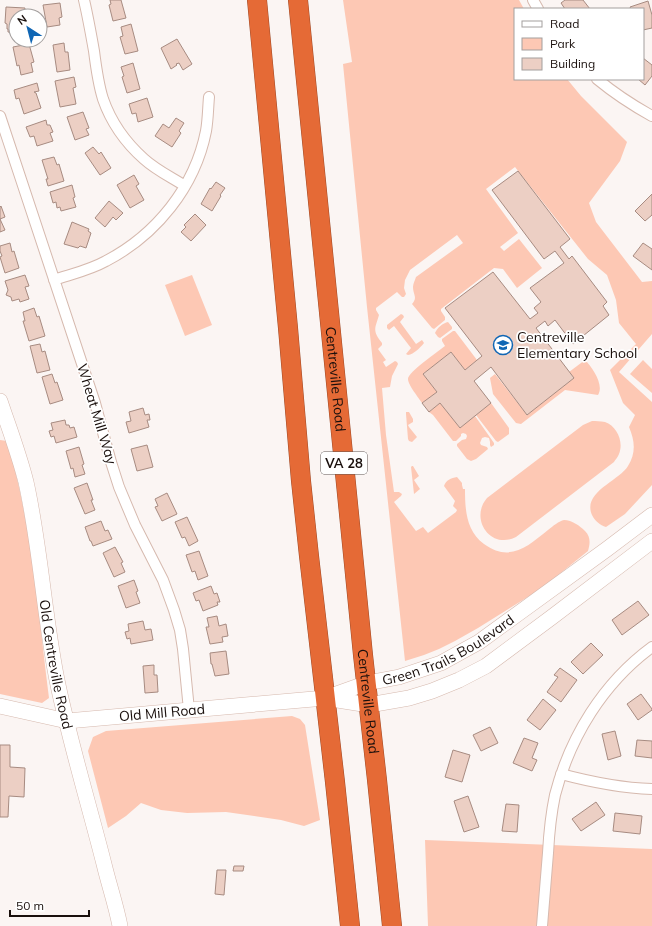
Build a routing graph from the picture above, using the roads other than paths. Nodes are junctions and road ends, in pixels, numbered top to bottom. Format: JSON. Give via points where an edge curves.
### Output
{"nodes":[{"id":1,"x":84,"y":0,"type":"edge"},
{"id":2,"x":257,"y":0,"type":"edge"},
{"id":3,"x":298,"y":0,"type":"edge"},
{"id":4,"x":598,"y":80,"type":"edge"},
{"id":5,"x":209,"y":97,"type":"dead end"},
{"id":6,"x":0,"y":116,"type":"edge"},
{"id":7,"x":652,"y":116,"type":"edge"},
{"id":8,"x":4,"y":139,"type":"edge"},
{"id":9,"x":185,"y":186,"type":"junction"},
{"id":10,"x":54,"y":280,"type":"junction"},
{"id":11,"x":0,"y":401,"type":"edge"},
{"id":12,"x":652,"y":515,"type":"edge"},
{"id":13,"x":652,"y":541,"type":"edge"},
{"id":14,"x":652,"y":647,"type":"edge"},
{"id":15,"x":366,"y":683,"type":"junction"},
{"id":16,"x":325,"y":698,"type":"junction"},
{"id":17,"x":369,"y":705,"type":"junction"},
{"id":18,"x":0,"y":706,"type":"edge"},
{"id":19,"x":189,"y":710,"type":"junction"},
{"id":20,"x":67,"y":721,"type":"junction"},
{"id":21,"x":561,"y":774,"type":"junction"},
{"id":22,"x":652,"y":789,"type":"edge"},
{"id":23,"x":120,"y":926,"type":"edge"},
{"id":24,"x":350,"y":926,"type":"edge"},
{"id":25,"x":392,"y":926,"type":"edge"},
{"id":26,"x":542,"y":926,"type":"edge"}],
"edges":[{"from":1,"to":9,"type":"street","via":[[99,83],[113,122],[145,160]]},
{"from":2,"to":16,"type":"highway","number":"VA 28","via":[[302,488]]},
{"from":3,"to":15,"type":"highway","name":"Centreville Road","number":"VA 28"},
{"from":4,"to":7,"type":"street"},
{"from":5,"to":9,"type":"street","via":[[202,146]]},
{"from":6,"to":8,"type":"street","name":"Wheat Mill Way"},
{"from":8,"to":10,"type":"street","name":"Wheat Mill Way"},
{"from":9,"to":10,"type":"street","via":[[165,215],[134,244],[89,269]]},
{"from":10,"to":19,"type":"street","name":"Wheat Mill Way","via":[[95,403],[119,487],[163,580],[174,610],[183,649]]},
{"from":11,"to":20,"type":"street","name":"Old Centreville Road","via":[[26,482],[54,664]]},
{"from":12,"to":15,"type":"street","name":"Green Trails Boulevard","via":[[479,642],[441,663],[399,677]]},
{"from":13,"to":17,"type":"street","name":"Green Trails Boulevard","via":[[486,666],[432,691]]},
{"from":14,"to":21,"type":"street","via":[[628,667],[598,701],[571,747]]},
{"from":15,"to":16,"type":"street","name":"Green Trails Boulevard"},
{"from":15,"to":17,"type":"highway","name":"Centreville Road","number":"VA 28"},
{"from":16,"to":17,"type":"street","name":"Green Trails Boulevard"},
{"from":16,"to":19,"type":"street","name":"Old Mill Road"},
{"from":16,"to":24,"type":"highway","number":"VA 28"},
{"from":17,"to":25,"type":"highway","name":"Centreville Road","number":"VA 28"},
{"from":18,"to":20,"type":"street","name":"Old Mill Road"},
{"from":19,"to":20,"type":"street","name":"Old Mill Road"},
{"from":20,"to":23,"type":"street","name":"Old Centreville Road"},
{"from":21,"to":22,"type":"street","via":[[628,788]]},
{"from":21,"to":26,"type":"street","via":[[550,833]]}]}
